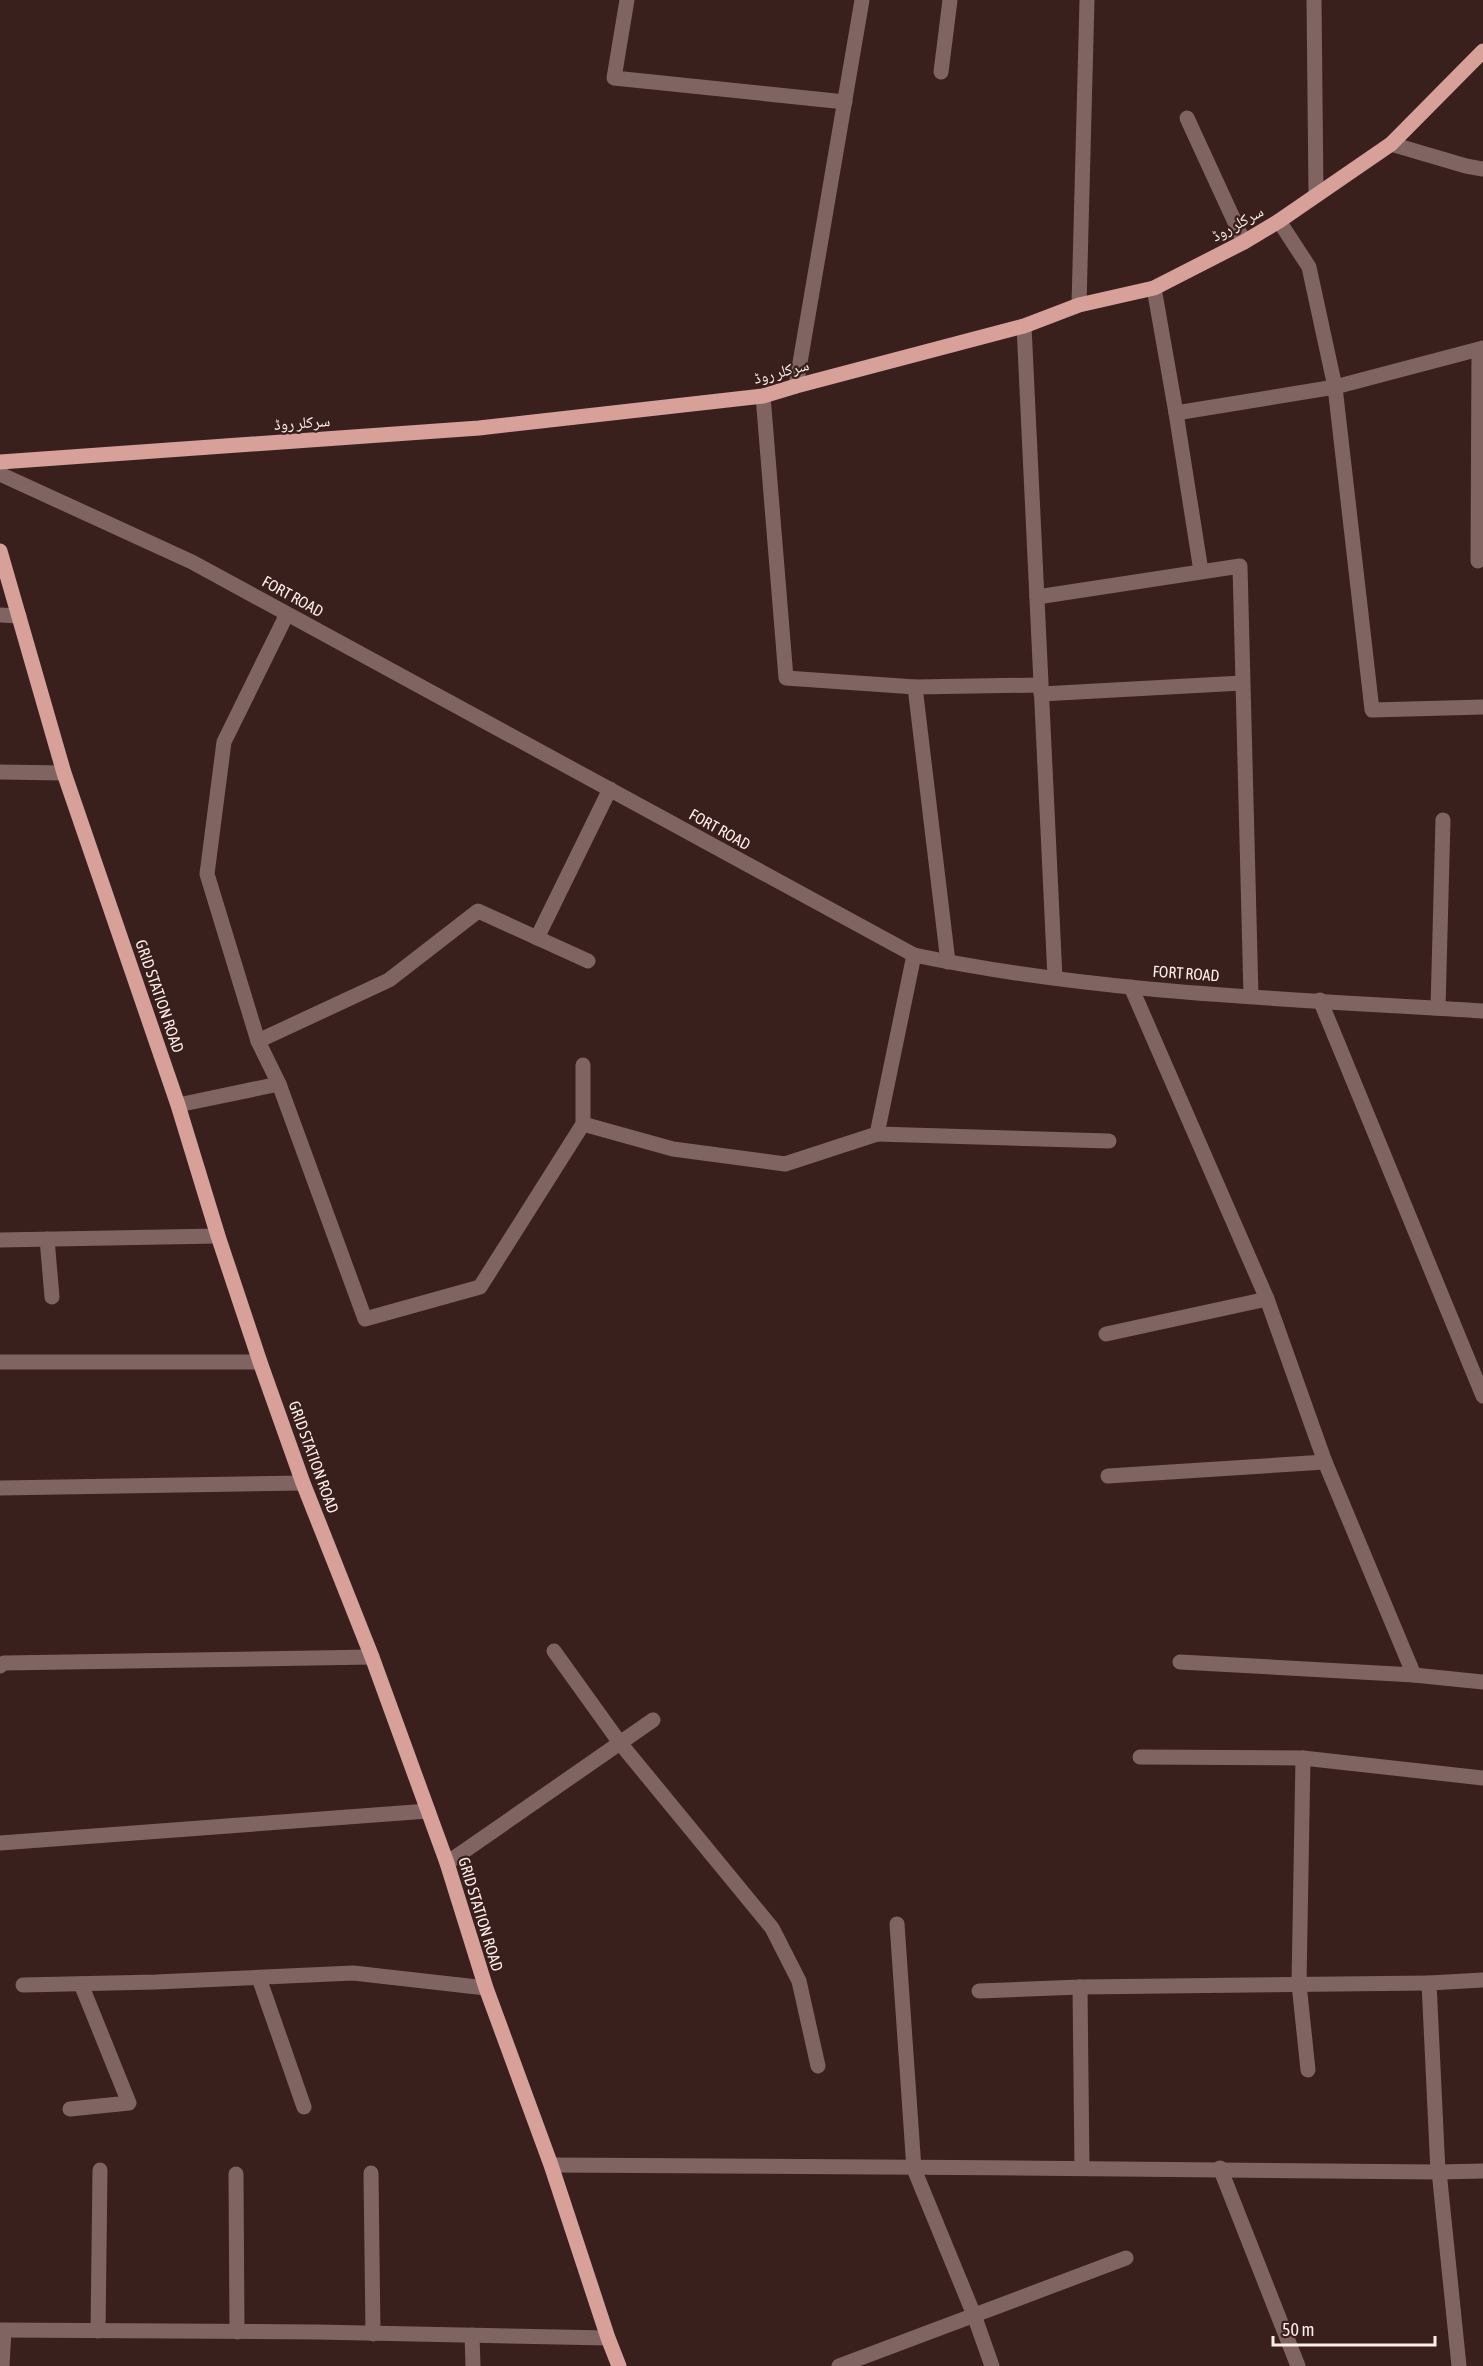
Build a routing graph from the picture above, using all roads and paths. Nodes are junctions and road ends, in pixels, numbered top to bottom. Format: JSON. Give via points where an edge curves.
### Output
{"nodes":[{"id":1,"x":627,"y":0,"type":"edge"},
{"id":2,"x":862,"y":0,"type":"edge"},
{"id":3,"x":950,"y":0,"type":"edge"},
{"id":4,"x":1087,"y":0,"type":"edge"},
{"id":5,"x":1314,"y":0,"type":"edge"},
{"id":6,"x":1483,"y":51,"type":"edge"},
{"id":7,"x":941,"y":72,"type":"dead end"},
{"id":8,"x":845,"y":102,"type":"junction"},
{"id":9,"x":1187,"y":118,"type":"dead end"},
{"id":10,"x":1391,"y":144,"type":"junction"},
{"id":11,"x":1483,"y":169,"type":"edge"},
{"id":12,"x":1316,"y":193,"type":"junction"},
{"id":13,"x":1279,"y":221,"type":"junction"},
{"id":14,"x":1244,"y":242,"type":"junction"},
{"id":15,"x":1154,"y":288,"type":"junction"},
{"id":16,"x":1079,"y":305,"type":"junction"},
{"id":17,"x":1024,"y":326,"type":"junction"},
{"id":18,"x":1481,"y":349,"type":"edge"},
{"id":19,"x":796,"y":386,"type":"junction"},
{"id":20,"x":1335,"y":387,"type":"junction"},
{"id":21,"x":763,"y":396,"type":"junction"},
{"id":22,"x":1176,"y":413,"type":"junction"},
{"id":23,"x":0,"y":462,"type":"edge"},
{"id":24,"x":0,"y":474,"type":"edge"},
{"id":25,"x":0,"y":551,"type":"edge"},
{"id":26,"x":1478,"y":561,"type":"dead end"},
{"id":27,"x":1201,"y":572,"type":"junction"},
{"id":28,"x":1036,"y":597,"type":"junction"},
{"id":29,"x":287,"y":614,"type":"junction"},
{"id":30,"x":0,"y":615,"type":"edge"},
{"id":31,"x":19,"y":616,"type":"junction"},
{"id":32,"x":1242,"y":683,"type":"junction"},
{"id":33,"x":915,"y":687,"type":"junction"},
{"id":34,"x":1040,"y":690,"type":"junction"},
{"id":35,"x":1483,"y":707,"type":"edge"},
{"id":36,"x":0,"y":772,"type":"edge"},
{"id":37,"x":64,"y":773,"type":"junction"},
{"id":38,"x":610,"y":789,"type":"junction"},
{"id":39,"x":1443,"y":820,"type":"dead end"},
{"id":40,"x":537,"y":938,"type":"junction"},
{"id":41,"x":914,"y":955,"type":"junction"},
{"id":42,"x":588,"y":961,"type":"dead end"},
{"id":43,"x":948,"y":962,"type":"junction"},
{"id":44,"x":1055,"y":978,"type":"junction"},
{"id":45,"x":1131,"y":987,"type":"junction"},
{"id":46,"x":1251,"y":996,"type":"junction"},
{"id":47,"x":1320,"y":1000,"type":"junction"},
{"id":48,"x":1438,"y":1008,"type":"junction"},
{"id":49,"x":1483,"y":1011,"type":"edge"},
{"id":50,"x":258,"y":1041,"type":"junction"},
{"id":51,"x":583,"y":1065,"type":"dead end"},
{"id":52,"x":279,"y":1084,"type":"junction"},
{"id":53,"x":178,"y":1105,"type":"junction"},
{"id":54,"x":583,"y":1124,"type":"junction"},
{"id":55,"x":877,"y":1134,"type":"junction"},
{"id":56,"x":1109,"y":1141,"type":"dead end"},
{"id":57,"x":218,"y":1236,"type":"junction"},
{"id":58,"x":47,"y":1239,"type":"junction"},
{"id":59,"x":0,"y":1240,"type":"edge"},
{"id":60,"x":52,"y":1298,"type":"dead end"},
{"id":61,"x":1267,"y":1299,"type":"junction"},
{"id":62,"x":1106,"y":1334,"type":"dead end"},
{"id":63,"x":0,"y":1362,"type":"edge"},
{"id":64,"x":260,"y":1362,"type":"junction"},
{"id":65,"x":1483,"y":1396,"type":"edge"},
{"id":66,"x":1325,"y":1462,"type":"junction"},
{"id":67,"x":1108,"y":1476,"type":"dead end"},
{"id":68,"x":303,"y":1483,"type":"junction"},
{"id":69,"x":0,"y":1488,"type":"edge"},
{"id":70,"x":554,"y":1651,"type":"dead end"},
{"id":71,"x":372,"y":1657,"type":"junction"},
{"id":72,"x":1180,"y":1662,"type":"dead end"},
{"id":73,"x":0,"y":1666,"type":"edge"},
{"id":74,"x":1414,"y":1675,"type":"junction"},
{"id":75,"x":1483,"y":1682,"type":"edge"},
{"id":76,"x":653,"y":1720,"type":"dead end"},
{"id":77,"x":620,"y":1743,"type":"junction"},
{"id":78,"x":1140,"y":1757,"type":"dead end"},
{"id":79,"x":1303,"y":1758,"type":"junction"},
{"id":80,"x":1483,"y":1778,"type":"edge"},
{"id":81,"x":428,"y":1811,"type":"junction"},
{"id":82,"x":0,"y":1843,"type":"edge"},
{"id":83,"x":447,"y":1863,"type":"junction"},
{"id":84,"x":897,"y":1924,"type":"dead end"},
{"id":85,"x":259,"y":1978,"type":"junction"},
{"id":86,"x":1483,"y":1980,"type":"edge"},
{"id":87,"x":1429,"y":1983,"type":"junction"},
{"id":88,"x":23,"y":1984,"type":"dead end"},
{"id":89,"x":81,"y":1984,"type":"junction"},
{"id":90,"x":1299,"y":1984,"type":"junction"},
{"id":91,"x":1080,"y":1987,"type":"junction"},
{"id":92,"x":486,"y":1988,"type":"junction"},
{"id":93,"x":979,"y":1991,"type":"dead end"},
{"id":94,"x":818,"y":2066,"type":"dead end"},
{"id":95,"x":1308,"y":2070,"type":"dead end"},
{"id":96,"x":304,"y":2107,"type":"dead end"},
{"id":97,"x":70,"y":2109,"type":"dead end"},
{"id":98,"x":551,"y":2165,"type":"junction"},
{"id":99,"x":1082,"y":2168,"type":"junction"},
{"id":100,"x":1220,"y":2168,"type":"junction"},
{"id":101,"x":914,"y":2169,"type":"junction"},
{"id":102,"x":100,"y":2170,"type":"dead end"},
{"id":103,"x":1438,"y":2171,"type":"junction"},
{"id":104,"x":1483,"y":2171,"type":"edge"},
{"id":105,"x":371,"y":2173,"type":"dead end"},
{"id":106,"x":236,"y":2174,"type":"dead end"},
{"id":107,"x":1126,"y":2258,"type":"dead end"},
{"id":108,"x":974,"y":2315,"type":"junction"},
{"id":109,"x":2,"y":2330,"type":"edge"},
{"id":110,"x":98,"y":2331,"type":"junction"},
{"id":111,"x":237,"y":2332,"type":"junction"},
{"id":112,"x":373,"y":2334,"type":"junction"},
{"id":113,"x":472,"y":2335,"type":"junction"},
{"id":114,"x":608,"y":2338,"type":"junction"},
{"id":115,"x":2,"y":2366,"type":"edge"},
{"id":116,"x":473,"y":2366,"type":"edge"},
{"id":117,"x":619,"y":2366,"type":"edge"},
{"id":118,"x":839,"y":2366,"type":"edge"},
{"id":119,"x":992,"y":2366,"type":"edge"},
{"id":120,"x":1298,"y":2366,"type":"edge"},
{"id":121,"x":1459,"y":2366,"type":"edge"}],
"edges":[{"from":1,"to":8,"type":"street","via":[[614,78]]},
{"from":2,"to":8,"type":"street"},
{"from":3,"to":7,"type":"street"},
{"from":4,"to":16,"type":"street"},
{"from":5,"to":12,"type":"street"},
{"from":6,"to":10,"type":"main road","name":"سرکلر روڈ"},
{"from":8,"to":19,"type":"street"},
{"from":9,"to":14,"type":"street"},
{"from":10,"to":11,"type":"street"},
{"from":10,"to":12,"type":"main road","name":"سرکلر روڈ"},
{"from":12,"to":13,"type":"main road","name":"سرکلر روڈ"},
{"from":13,"to":14,"type":"main road","name":"سرکلر روڈ"},
{"from":13,"to":20,"type":"street","via":[[1309,267]]},
{"from":14,"to":15,"type":"main road","name":"سرکلر روڈ"},
{"from":15,"to":16,"type":"main road","name":"سرکلر روڈ"},
{"from":15,"to":22,"type":"street"},
{"from":16,"to":17,"type":"main road","name":"سرکلر روڈ"},
{"from":17,"to":19,"type":"main road","name":"سرکلر روڈ"},
{"from":17,"to":28,"type":"street"},
{"from":18,"to":20,"type":"street"},
{"from":18,"to":26,"type":"street"},
{"from":19,"to":21,"type":"main road","name":"سرکلر روڈ"},
{"from":20,"to":22,"type":"street"},
{"from":20,"to":35,"type":"street","via":[[1372,710]]},
{"from":21,"to":23,"type":"main road","name":"سرکلر روڈ","via":[[479,428]]},
{"from":21,"to":33,"type":"street","via":[[786,678]]},
{"from":22,"to":27,"type":"street"},
{"from":24,"to":29,"type":"street","name":"FORT ROAD","via":[[192,562]]},
{"from":25,"to":31,"type":"main road","name":"GRID STATION ROAD"},
{"from":27,"to":28,"type":"street"},
{"from":27,"to":32,"type":"street","via":[[1240,566]]},
{"from":28,"to":34,"type":"street"},
{"from":29,"to":38,"type":"street","name":"FORT ROAD"},
{"from":29,"to":50,"type":"street","via":[[224,742],[207,874]]},
{"from":30,"to":31,"type":"street"},
{"from":31,"to":37,"type":"main road","name":"GRID STATION ROAD"},
{"from":32,"to":34,"type":"street"},
{"from":32,"to":46,"type":"street"},
{"from":33,"to":34,"type":"street"},
{"from":33,"to":43,"type":"street"},
{"from":34,"to":44,"type":"street"},
{"from":36,"to":37,"type":"street"},
{"from":37,"to":53,"type":"main road","name":"GRID STATION ROAD"},
{"from":38,"to":40,"type":"street"},
{"from":38,"to":41,"type":"street","name":"FORT ROAD"},
{"from":39,"to":48,"type":"street"},
{"from":40,"to":42,"type":"street"},
{"from":40,"to":50,"type":"street","via":[[478,911],[389,980]]},
{"from":41,"to":43,"type":"street","name":"FORT ROAD"},
{"from":41,"to":55,"type":"street"},
{"from":43,"to":44,"type":"street","name":"FORT ROAD"},
{"from":44,"to":45,"type":"street","name":"FORT ROAD"},
{"from":45,"to":46,"type":"street","name":"FORT ROAD"},
{"from":45,"to":61,"type":"street"},
{"from":46,"to":47,"type":"street","name":"FORT ROAD"},
{"from":47,"to":48,"type":"street","name":"FORT ROAD"},
{"from":47,"to":65,"type":"street"},
{"from":48,"to":49,"type":"street","name":"FORT ROAD"},
{"from":50,"to":52,"type":"street"},
{"from":51,"to":54,"type":"street"},
{"from":52,"to":53,"type":"street"},
{"from":52,"to":54,"type":"street","via":[[365,1320],[480,1287]]},
{"from":53,"to":57,"type":"main road","name":"GRID STATION ROAD"},
{"from":54,"to":55,"type":"street","via":[[673,1149],[785,1164]]},
{"from":55,"to":56,"type":"street"},
{"from":57,"to":58,"type":"street"},
{"from":57,"to":64,"type":"main road","name":"GRID STATION ROAD"},
{"from":58,"to":59,"type":"street"},
{"from":58,"to":60,"type":"street"},
{"from":61,"to":62,"type":"street"},
{"from":61,"to":66,"type":"street"},
{"from":63,"to":64,"type":"street"},
{"from":64,"to":68,"type":"main road","name":"GRID STATION ROAD"},
{"from":66,"to":67,"type":"street"},
{"from":66,"to":74,"type":"street"},
{"from":68,"to":69,"type":"street"},
{"from":68,"to":71,"type":"main road","name":"GRID STATION ROAD"},
{"from":70,"to":77,"type":"street"},
{"from":71,"to":73,"type":"street","via":[[4,1662]]},
{"from":71,"to":81,"type":"main road","name":"GRID STATION ROAD"},
{"from":72,"to":74,"type":"street"},
{"from":74,"to":75,"type":"street"},
{"from":76,"to":77,"type":"street"},
{"from":77,"to":83,"type":"street"},
{"from":77,"to":94,"type":"street","via":[[772,1928],[799,1981]]},
{"from":78,"to":79,"type":"street"},
{"from":79,"to":80,"type":"street"},
{"from":79,"to":90,"type":"street"},
{"from":81,"to":82,"type":"street"},
{"from":81,"to":83,"type":"main road","name":"GRID STATION ROAD"},
{"from":83,"to":92,"type":"main road","name":"GRID STATION ROAD"},
{"from":84,"to":101,"type":"street"},
{"from":85,"to":89,"type":"street"},
{"from":85,"to":92,"type":"street","via":[[352,1973]]},
{"from":85,"to":96,"type":"street"},
{"from":86,"to":87,"type":"street"},
{"from":87,"to":90,"type":"street"},
{"from":87,"to":103,"type":"street"},
{"from":88,"to":89,"type":"street"},
{"from":89,"to":97,"type":"street","via":[[129,2103]]},
{"from":90,"to":91,"type":"street"},
{"from":90,"to":95,"type":"street"},
{"from":91,"to":93,"type":"street"},
{"from":91,"to":99,"type":"street"},
{"from":92,"to":98,"type":"main road","name":"GRID STATION ROAD"},
{"from":98,"to":101,"type":"street"},
{"from":98,"to":114,"type":"main road","name":"GRID STATION ROAD"},
{"from":99,"to":100,"type":"street"},
{"from":99,"to":101,"type":"street"},
{"from":100,"to":103,"type":"street"},
{"from":100,"to":120,"type":"street"},
{"from":101,"to":108,"type":"street"},
{"from":102,"to":110,"type":"street"},
{"from":103,"to":104,"type":"street"},
{"from":103,"to":121,"type":"street"},
{"from":105,"to":112,"type":"street"},
{"from":106,"to":111,"type":"street"},
{"from":107,"to":108,"type":"street"},
{"from":108,"to":118,"type":"street"},
{"from":108,"to":119,"type":"street"},
{"from":109,"to":110,"type":"street"},
{"from":109,"to":115,"type":"street"},
{"from":110,"to":111,"type":"street"},
{"from":111,"to":112,"type":"street"},
{"from":112,"to":113,"type":"street"},
{"from":113,"to":114,"type":"street"},
{"from":113,"to":116,"type":"street"},
{"from":114,"to":117,"type":"main road","name":"GRID STATION ROAD"}]}
